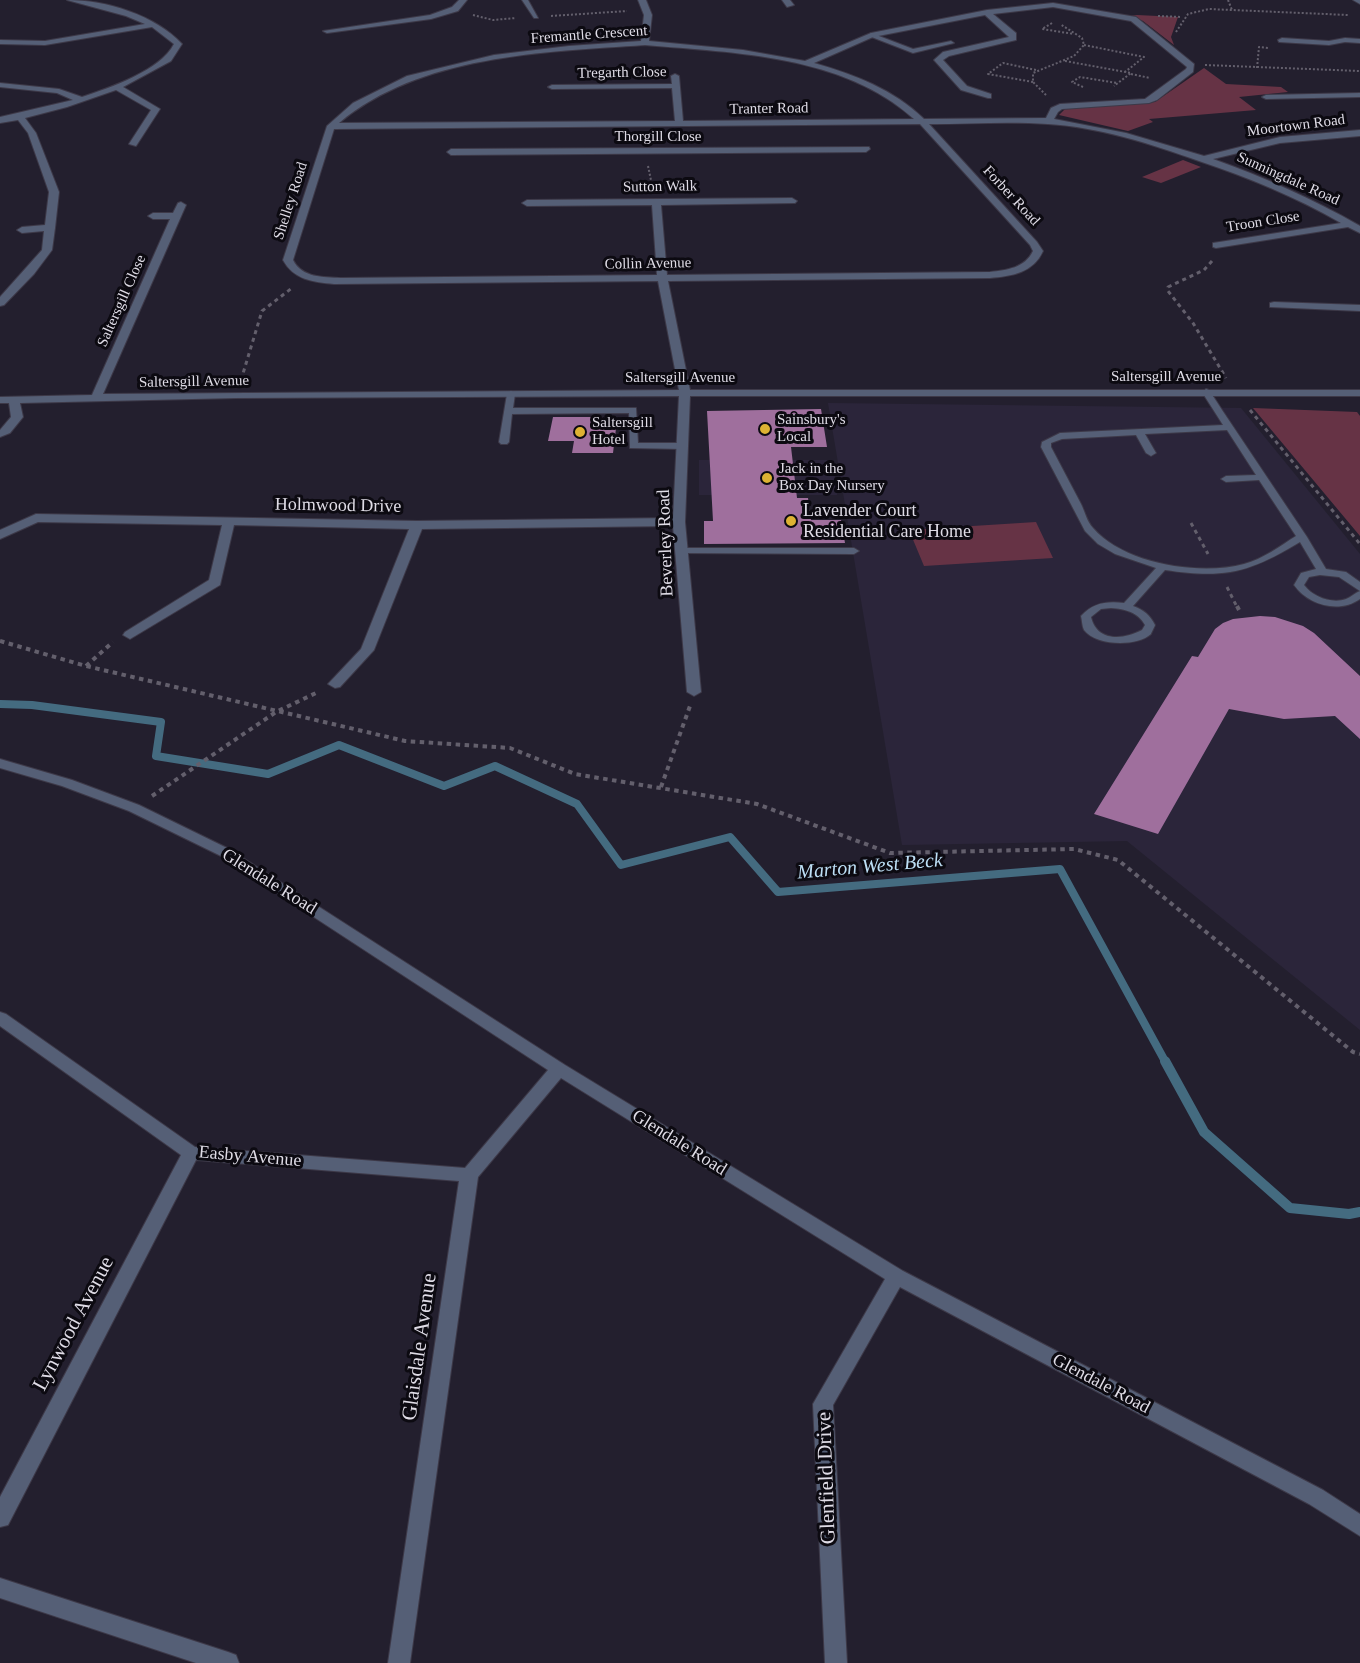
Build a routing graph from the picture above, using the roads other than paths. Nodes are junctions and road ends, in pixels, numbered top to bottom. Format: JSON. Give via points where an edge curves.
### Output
{"nodes":[{"id":1,"x":71,"y":0,"type":"edge"},
{"id":2,"x":463,"y":0,"type":"edge"},
{"id":3,"x":525,"y":0,"type":"edge"},
{"id":4,"x":642,"y":0,"type":"edge"},
{"id":5,"x":648,"y":0,"type":"edge"},
{"id":6,"x":1051,"y":2,"type":"edge"},
{"id":7,"x":987,"y":12,"type":"junction"},
{"id":8,"x":536,"y":17,"type":"dead end"},
{"id":9,"x":153,"y":26,"type":"junction"},
{"id":10,"x":326,"y":30,"type":"dead end"},
{"id":11,"x":872,"y":35,"type":"junction"},
{"id":12,"x":1282,"y":40,"type":"dead end"},
{"id":13,"x":1360,"y":41,"type":"edge"},
{"id":14,"x":0,"y":42,"type":"edge"},
{"id":15,"x":16,"y":42,"type":"junction"},
{"id":16,"x":645,"y":43,"type":"junction"},
{"id":17,"x":951,"y":43,"type":"dead end"},
{"id":18,"x":0,"y":53,"type":"edge"},
{"id":19,"x":805,"y":64,"type":"junction"},
{"id":20,"x":675,"y":76,"type":"dead end"},
{"id":21,"x":0,"y":85,"type":"edge"},
{"id":22,"x":676,"y":86,"type":"junction"},
{"id":23,"x":117,"y":87,"type":"junction"},
{"id":24,"x":552,"y":87,"type":"dead end"},
{"id":25,"x":567,"y":87,"type":"junction"},
{"id":26,"x":1360,"y":95,"type":"edge"},
{"id":27,"x":988,"y":96,"type":"dead end"},
{"id":28,"x":567,"y":97,"type":"dead end"},
{"id":29,"x":1266,"y":97,"type":"dead end"},
{"id":30,"x":81,"y":100,"type":"junction"},
{"id":31,"x":20,"y":117,"type":"junction"},
{"id":32,"x":0,"y":120,"type":"edge"},
{"id":33,"x":922,"y":121,"type":"junction"},
{"id":34,"x":1049,"y":122,"type":"junction"},
{"id":35,"x":679,"y":123,"type":"junction"},
{"id":36,"x":331,"y":126,"type":"junction"},
{"id":37,"x":1360,"y":133,"type":"edge"},
{"id":38,"x":644,"y":137,"type":"junction"},
{"id":39,"x":133,"y":144,"type":"dead end"},
{"id":40,"x":866,"y":149,"type":"dead end"},
{"id":41,"x":451,"y":152,"type":"dead end"},
{"id":42,"x":1202,"y":159,"type":"junction"},
{"id":43,"x":792,"y":201,"type":"dead end"},
{"id":44,"x":656,"y":202,"type":"junction"},
{"id":45,"x":527,"y":203,"type":"dead end"},
{"id":46,"x":181,"y":205,"type":"dead end"},
{"id":47,"x":153,"y":216,"type":"dead end"},
{"id":48,"x":177,"y":216,"type":"junction"},
{"id":49,"x":1356,"y":227,"type":"edge"},
{"id":50,"x":50,"y":228,"type":"junction"},
{"id":51,"x":22,"y":230,"type":"dead end"},
{"id":52,"x":1216,"y":245,"type":"dead end"},
{"id":53,"x":990,"y":275,"type":"joint"},
{"id":54,"x":307,"y":277,"type":"joint"},
{"id":55,"x":662,"y":278,"type":"junction"},
{"id":56,"x":0,"y":302,"type":"edge"},
{"id":57,"x":1274,"y":305,"type":"dead end"},
{"id":58,"x":1360,"y":308,"type":"edge"},
{"id":59,"x":1206,"y":392,"type":"junction"},
{"id":60,"x":685,"y":393,"type":"junction"},
{"id":61,"x":1360,"y":393,"type":"edge"},
{"id":62,"x":511,"y":394,"type":"junction"},
{"id":63,"x":96,"y":399,"type":"junction"},
{"id":64,"x":0,"y":400,"type":"edge"},
{"id":65,"x":14,"y":400,"type":"junction"},
{"id":66,"x":508,"y":411,"type":"junction"},
{"id":67,"x":1229,"y":427,"type":"junction"},
{"id":68,"x":1139,"y":431,"type":"junction"},
{"id":69,"x":0,"y":434,"type":"edge"},
{"id":70,"x":504,"y":442,"type":"dead end"},
{"id":71,"x":683,"y":446,"type":"junction"},
{"id":72,"x":1151,"y":453,"type":"dead end"},
{"id":73,"x":1262,"y":477,"type":"junction"},
{"id":74,"x":1226,"y":479,"type":"dead end"},
{"id":75,"x":229,"y":522,"type":"junction"},
{"id":76,"x":679,"y":522,"type":"junction"},
{"id":77,"x":417,"y":525,"type":"junction"},
{"id":78,"x":0,"y":535,"type":"edge"},
{"id":79,"x":1302,"y":537,"type":"junction"},
{"id":80,"x":681,"y":550,"type":"junction"},
{"id":81,"x":854,"y":551,"type":"dead end"},
{"id":82,"x":1163,"y":566,"type":"junction"},
{"id":83,"x":1322,"y":571,"type":"junction"},
{"id":84,"x":1360,"y":588,"type":"edge"},
{"id":85,"x":1360,"y":594,"type":"edge"},
{"id":86,"x":1126,"y":607,"type":"junction"},
{"id":87,"x":130,"y":635,"type":"road end"},
{"id":88,"x":335,"y":684,"type":"road end"},
{"id":89,"x":694,"y":692,"type":"road end"},
{"id":90,"x":0,"y":763,"type":"edge"},
{"id":91,"x":0,"y":1018,"type":"edge"},
{"id":92,"x":559,"y":1069,"type":"junction"},
{"id":93,"x":191,"y":1152,"type":"junction"},
{"id":94,"x":470,"y":1175,"type":"junction"},
{"id":95,"x":896,"y":1276,"type":"junction"},
{"id":96,"x":0,"y":1518,"type":"edge"},
{"id":97,"x":1360,"y":1526,"type":"edge"},
{"id":98,"x":0,"y":1588,"type":"edge"},
{"id":99,"x":228,"y":1663,"type":"edge"},
{"id":100,"x":399,"y":1663,"type":"edge"},
{"id":101,"x":836,"y":1663,"type":"edge"}],
"edges":[{"from":1,"to":9,"type":"street","via":[[135,15]]},
{"from":2,"to":10,"type":"street","via":[[455,9],[431,17]]},
{"from":3,"to":8,"type":"lane"},
{"from":4,"to":5,"type":"street"},
{"from":4,"to":16,"type":"street","via":[[649,15]]},
{"from":6,"to":7,"type":"street"},
{"from":6,"to":34,"type":"street","via":[[1133,19],[1191,66],[1154,98],[1060,107],[1054,110]]},
{"from":7,"to":11,"type":"street"},
{"from":7,"to":27,"type":"street","via":[[1013,38],[946,54],[938,60],[964,88]]},
{"from":9,"to":15,"type":"street","via":[[45,43]]},
{"from":9,"to":23,"type":"street","via":[[178,44],[170,58]]},
{"from":11,"to":17,"type":"lane","via":[[912,51]]},
{"from":11,"to":19,"type":"street"},
{"from":12,"to":13,"type":"street"},
{"from":14,"to":15,"type":"street"},
{"from":15,"to":18,"type":"street"},
{"from":16,"to":19,"type":"street","name":"Fremantle Crescent","via":[[761,55]]},
{"from":16,"to":36,"type":"street","name":"Fremantle Crescent","via":[[531,52],[450,66],[380,92],[356,105]]},
{"from":19,"to":33,"type":"street","name":"Fremantle Crescent","via":[[872,87]]},
{"from":20,"to":22,"type":"street","name":"Tregarth Close"},
{"from":21,"to":30,"type":"street","via":[[59,91]]},
{"from":22,"to":25,"type":"street","name":"Tregarth Close"},
{"from":22,"to":35,"type":"street","name":"Tregarth Close"},
{"from":23,"to":30,"type":"street"},
{"from":23,"to":39,"type":"street","via":[[156,109]]},
{"from":24,"to":25,"type":"street","name":"Tregarth Close"},
{"from":25,"to":28,"type":"street","name":"Tregarth Close"},
{"from":26,"to":29,"type":"street"},
{"from":30,"to":31,"type":"street"},
{"from":31,"to":32,"type":"street"},
{"from":31,"to":50,"type":"street","via":[[32,133],[54,192]]},
{"from":33,"to":34,"type":"street","name":"Tranter Road"},
{"from":33,"to":35,"type":"street","name":"Tranter Road"},
{"from":33,"to":53,"type":"street","name":"Forber Road","via":[[1038,251],[1029,265]]},
{"from":34,"to":42,"type":"street","name":"Tranter Road","via":[[1092,127]]},
{"from":35,"to":38,"type":"street","name":"Tranter Road"},
{"from":36,"to":38,"type":"street","name":"Tranter Road"},
{"from":36,"to":54,"type":"street","name":"Shelley Road","via":[[288,260],[290,266]]},
{"from":37,"to":42,"type":"street","name":"Moortown Road","via":[[1251,143]]},
{"from":38,"to":40,"type":"street","name":"Thorgill Close"},
{"from":38,"to":41,"type":"street","name":"Thorgill Close"},
{"from":42,"to":49,"type":"street","name":"Sunningdale Road","via":[[1283,190]]},
{"from":43,"to":44,"type":"street","name":"Sutton Walk"},
{"from":44,"to":45,"type":"street","name":"Sutton Walk"},
{"from":44,"to":55,"type":"street","name":"Beverley Road"},
{"from":46,"to":48,"type":"street","name":"Saltersgill Close"},
{"from":47,"to":48,"type":"street"},
{"from":48,"to":63,"type":"street","name":"Saltersgill Close"},
{"from":49,"to":52,"type":"street","name":"Troon Close"},
{"from":50,"to":51,"type":"street"},
{"from":50,"to":56,"type":"street","via":[[46,250]]},
{"from":53,"to":55,"type":"street","name":"Collin Avenue"},
{"from":54,"to":55,"type":"street","name":"Collin Avenue","via":[[341,281]]},
{"from":55,"to":60,"type":"street","name":"Beverley Road"},
{"from":57,"to":58,"type":"street"},
{"from":59,"to":60,"type":"street","name":"Saltersgill Avenue"},
{"from":59,"to":61,"type":"street","name":"Saltersgill Avenue"},
{"from":59,"to":67,"type":"lane"},
{"from":60,"to":62,"type":"street","name":"Saltersgill Avenue"},
{"from":60,"to":71,"type":"street","name":"Beverley Road"},
{"from":62,"to":63,"type":"street","name":"Saltersgill Avenue"},
{"from":62,"to":66,"type":"lane"},
{"from":63,"to":65,"type":"street","name":"Saltersgill Avenue"},
{"from":64,"to":65,"type":"street","name":"Saltersgill Avenue"},
{"from":65,"to":69,"type":"street","via":[[17,417]]},
{"from":66,"to":70,"type":"lane"},
{"from":66,"to":71,"type":"lane","via":[[633,410],[633,446]]},
{"from":67,"to":68,"type":"lane"},
{"from":67,"to":73,"type":"lane"},
{"from":68,"to":72,"type":"lane"},
{"from":68,"to":82,"type":"lane","via":[[1060,436],[1047,442],[1047,447],[1088,529],[1112,548]]},
{"from":71,"to":76,"type":"street","name":"Beverley Road"},
{"from":73,"to":74,"type":"lane"},
{"from":73,"to":79,"type":"lane"},
{"from":75,"to":77,"type":"street","name":"Holmwood Drive"},
{"from":75,"to":78,"type":"street","name":"Holmwood Drive","via":[[36,518]]},
{"from":75,"to":87,"type":"street","via":[[215,582]]},
{"from":76,"to":77,"type":"street","name":"Holmwood Drive"},
{"from":76,"to":80,"type":"street","name":"Beverley Road"},
{"from":77,"to":88,"type":"street","via":[[367,650]]},
{"from":79,"to":82,"type":"lane","via":[[1244,567],[1209,571]]},
{"from":79,"to":83,"type":"lane"},
{"from":80,"to":81,"type":"lane"},
{"from":80,"to":89,"type":"street","name":"Beverley Road"},
{"from":82,"to":86,"type":"lane"},
{"from":83,"to":84,"type":"lane","via":[[1349,577]]},
{"from":83,"to":85,"type":"lane","via":[[1300,579],[1299,585],[1308,595],[1337,603],[1354,600]]},
{"from":86,"to":86,"type":"lane","via":[[1149,621],[1148,632],[1123,640],[1102,636],[1088,627],[1086,616],[1097,607]]},
{"from":90,"to":92,"type":"street","name":"Glendale Road","via":[[134,808],[224,852]]},
{"from":91,"to":93,"type":"street","name":"Easby Avenue"},
{"from":92,"to":94,"type":"street"},
{"from":92,"to":95,"type":"street","name":"Glendale Road"},
{"from":93,"to":94,"type":"street","name":"Easby Avenue"},
{"from":93,"to":96,"type":"street","name":"Lynwood Avenue"},
{"from":94,"to":100,"type":"street","name":"Glaisdale Avenue"},
{"from":95,"to":97,"type":"street","name":"Glendale Road","via":[[1316,1497]]},
{"from":95,"to":101,"type":"street","name":"Glenfield Drive","via":[[823,1404]]},
{"from":98,"to":99,"type":"street"}]}
